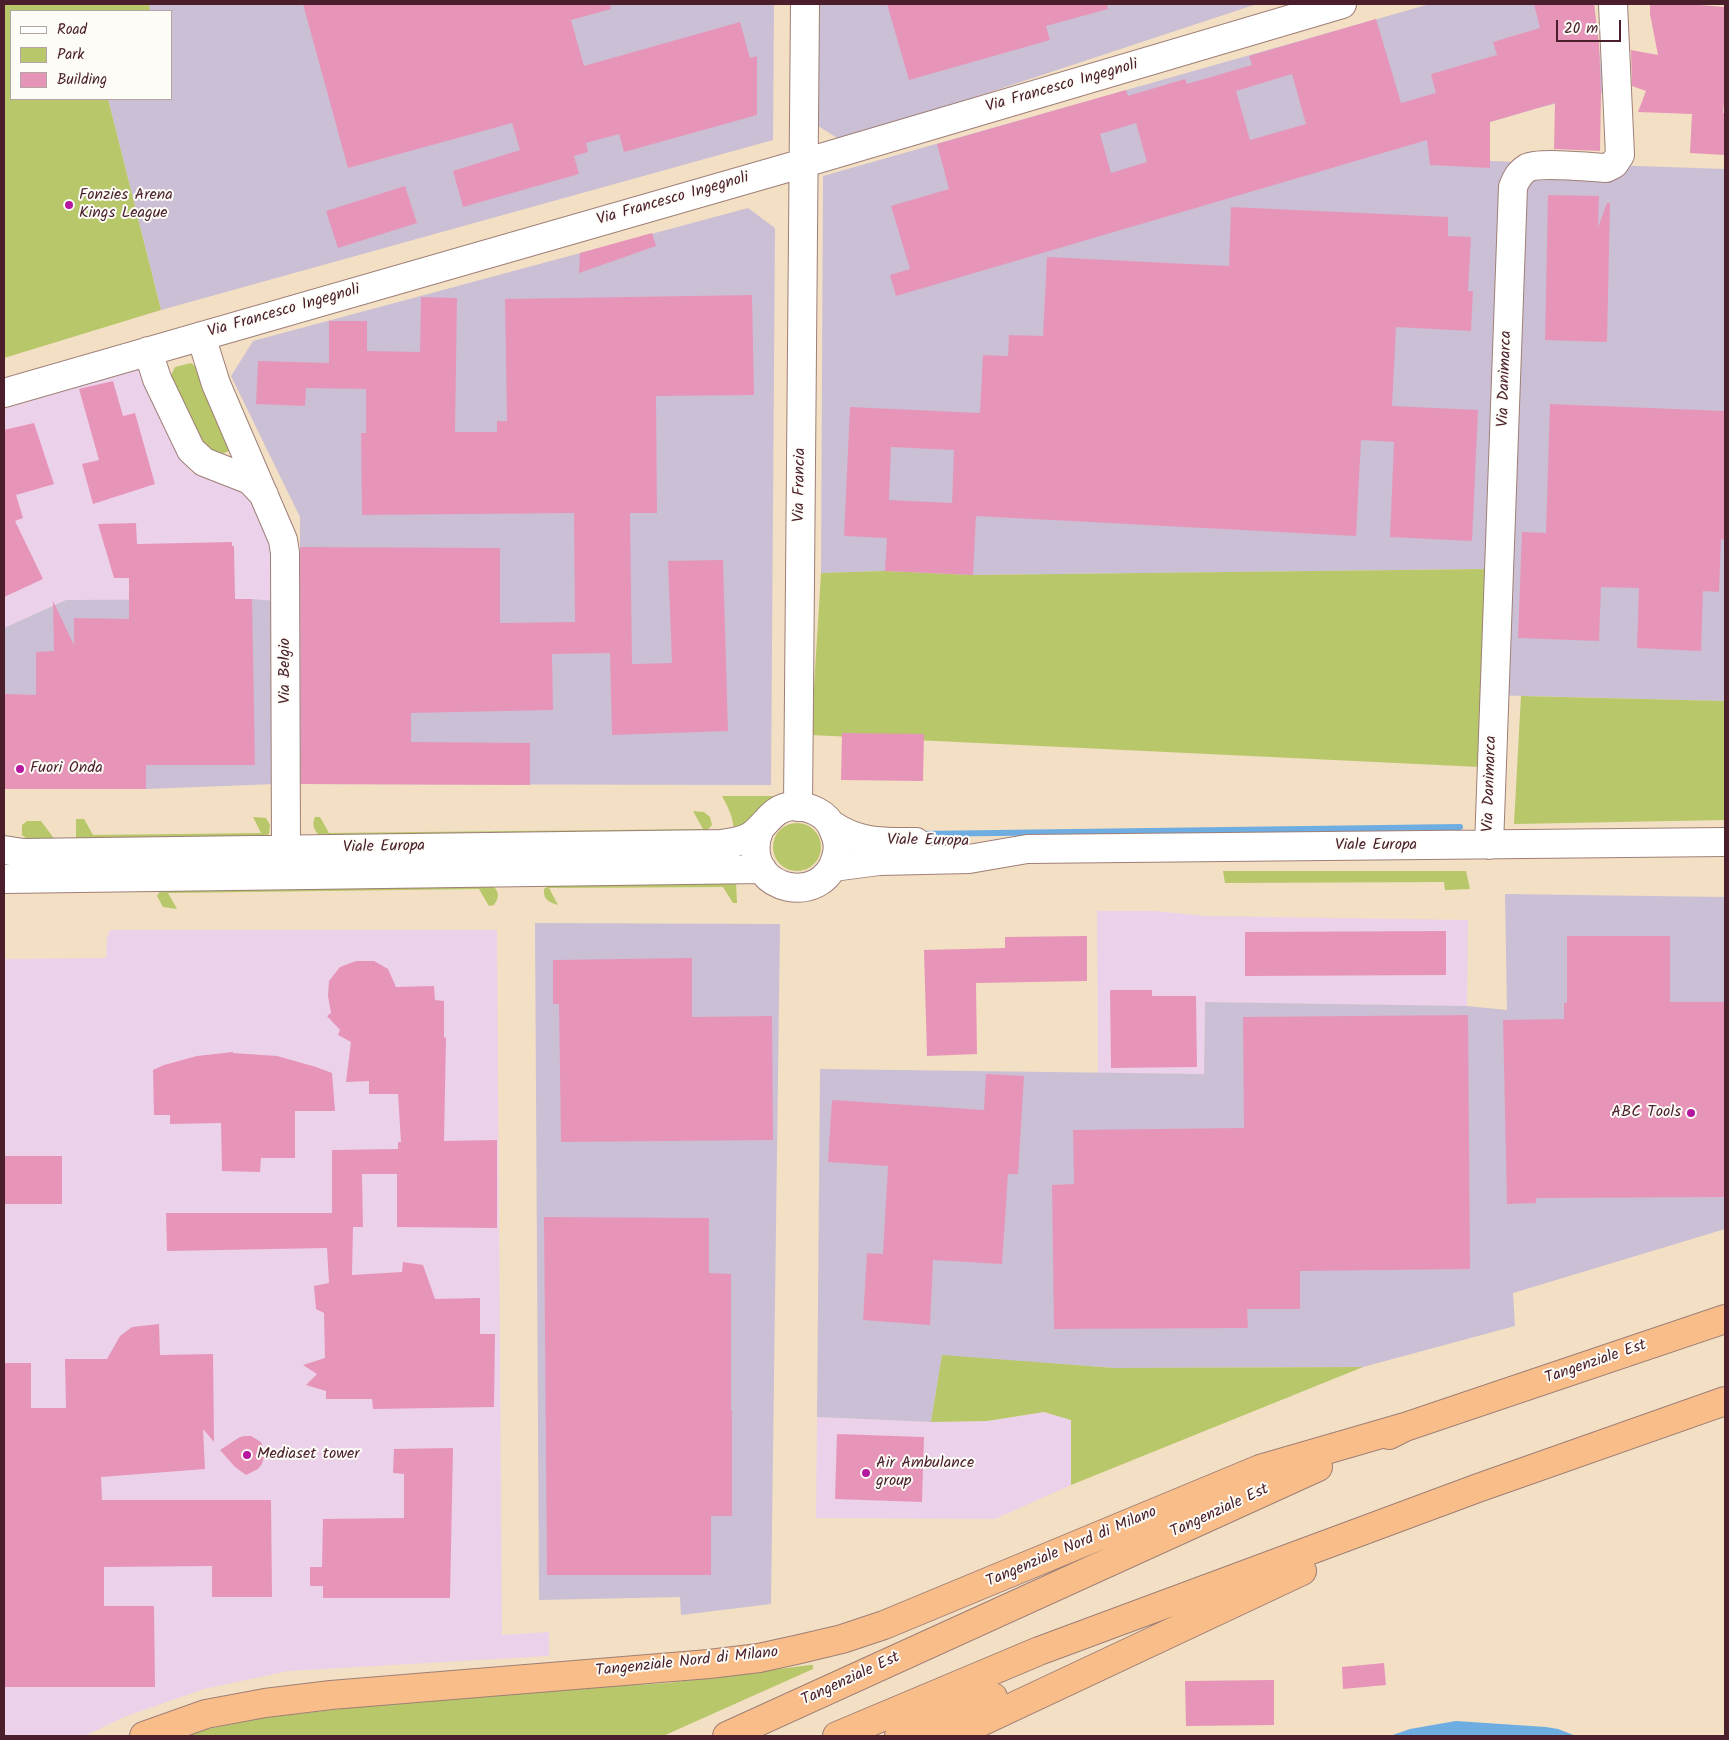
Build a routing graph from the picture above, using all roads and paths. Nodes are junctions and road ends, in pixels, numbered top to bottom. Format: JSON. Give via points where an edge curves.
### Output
{"nodes":[{"id":1,"x":805,"y":4,"type":"edge"},
{"id":2,"x":1342,"y":4,"type":"edge"},
{"id":3,"x":1613,"y":4,"type":"edge"},
{"id":4,"x":804,"y":163,"type":"junction"},
{"id":5,"x":201,"y":336,"type":"junction"},
{"id":6,"x":148,"y":351,"type":"junction"},
{"id":7,"x":4,"y":393,"type":"edge"},
{"id":8,"x":264,"y":496,"type":"junction"},
{"id":9,"x":798,"y":807,"type":"junction"},
{"id":10,"x":832,"y":825,"type":"junction"},
{"id":11,"x":760,"y":828,"type":"junction"},
{"id":12,"x":1725,"y":842,"type":"edge"},
{"id":13,"x":1489,"y":845,"type":"junction"},
{"id":14,"x":286,"y":849,"type":"junction"},
{"id":15,"x":4,"y":850,"type":"edge"},
{"id":16,"x":1027,"y":850,"type":"junction"},
{"id":17,"x":833,"y":867,"type":"junction"},
{"id":18,"x":762,"y":869,"type":"junction"},
{"id":19,"x":4,"y":879,"type":"edge"},
{"id":20,"x":1725,"y":1319,"type":"edge"},
{"id":21,"x":1725,"y":1401,"type":"edge"},
{"id":22,"x":1404,"y":1427,"type":"junction"},
{"id":23,"x":1478,"y":1488,"type":"junction"},
{"id":24,"x":1354,"y":1546,"type":"junction"},
{"id":25,"x":144,"y":1736,"type":"edge"},
{"id":26,"x":727,"y":1736,"type":"edge"},
{"id":27,"x":837,"y":1736,"type":"edge"},
{"id":28,"x":899,"y":1736,"type":"edge"},
{"id":29,"x":951,"y":1736,"type":"edge"}],
"edges":[{"from":1,"to":4,"type":"street","name":"Via Francia"},
{"from":2,"to":4,"type":"street","name":"Via Francesco Ingegnoli"},
{"from":3,"to":13,"type":"street","name":"Via Danimarca","via":[[1620,155],[1614,164],[1606,168],[1529,167],[1518,174],[1513,187]]},
{"from":4,"to":5,"type":"street","name":"Via Francesco Ingegnoli"},
{"from":4,"to":9,"type":"street","name":"Via Francia"},
{"from":5,"to":6,"type":"street","name":"Via Francesco Ingegnoli"},
{"from":5,"to":8,"type":"street","name":"Via Belgio","via":[[216,384]]},
{"from":6,"to":7,"type":"street","name":"Via Francesco Ingegnoli"},
{"from":6,"to":8,"type":"street","name":"Via Belgio","via":[[156,379],[192,450],[204,462],[250,480]]},
{"from":8,"to":14,"type":"street","name":"Via Belgio","via":[[283,540],[285,553]]},
{"from":9,"to":10,"type":"street","name":"Viale Europa","via":[[822,814]]},
{"from":9,"to":11,"type":"street","name":"Viale Europa","via":[[777,810]]},
{"from":10,"to":16,"type":"street","name":"Viale Europa","via":[[846,834],[879,842],[970,842]]},
{"from":10,"to":17,"type":"street","via":[[838,849]]},
{"from":11,"to":14,"type":"street","name":"Viale Europa","via":[[742,841],[721,844]]},
{"from":11,"to":18,"type":"street","via":[[756,856]]},
{"from":12,"to":13,"type":"street","name":"Viale Europa"},
{"from":13,"to":16,"type":"street","name":"Viale Europa"},
{"from":14,"to":15,"type":"street","name":"Viale Europa","via":[[23,853]]},
{"from":16,"to":17,"type":"street","name":"Viale Europa","via":[[969,859],[880,861]]},
{"from":17,"to":18,"type":"street","via":[[825,878],[812,886],[798,889],[771,880]]},
{"from":18,"to":19,"type":"street","name":"Viale Europa"},
{"from":20,"to":22,"type":"highway","name":"Tangenziale Est"},
{"from":21,"to":23,"type":"highway"},
{"from":22,"to":25,"type":"highway","name":"Tangenziale Nord di Milano","via":[[1260,1470],[912,1614],[842,1639],[759,1658],[709,1664],[265,1703],[206,1714]]},
{"from":22,"to":26,"type":"highway","name":"Tangenziale Est"},
{"from":23,"to":24,"type":"highway"},
{"from":23,"to":27,"type":"highway","via":[[1039,1651]]},
{"from":24,"to":28,"type":"highway"},
{"from":24,"to":29,"type":"highway"}]}
